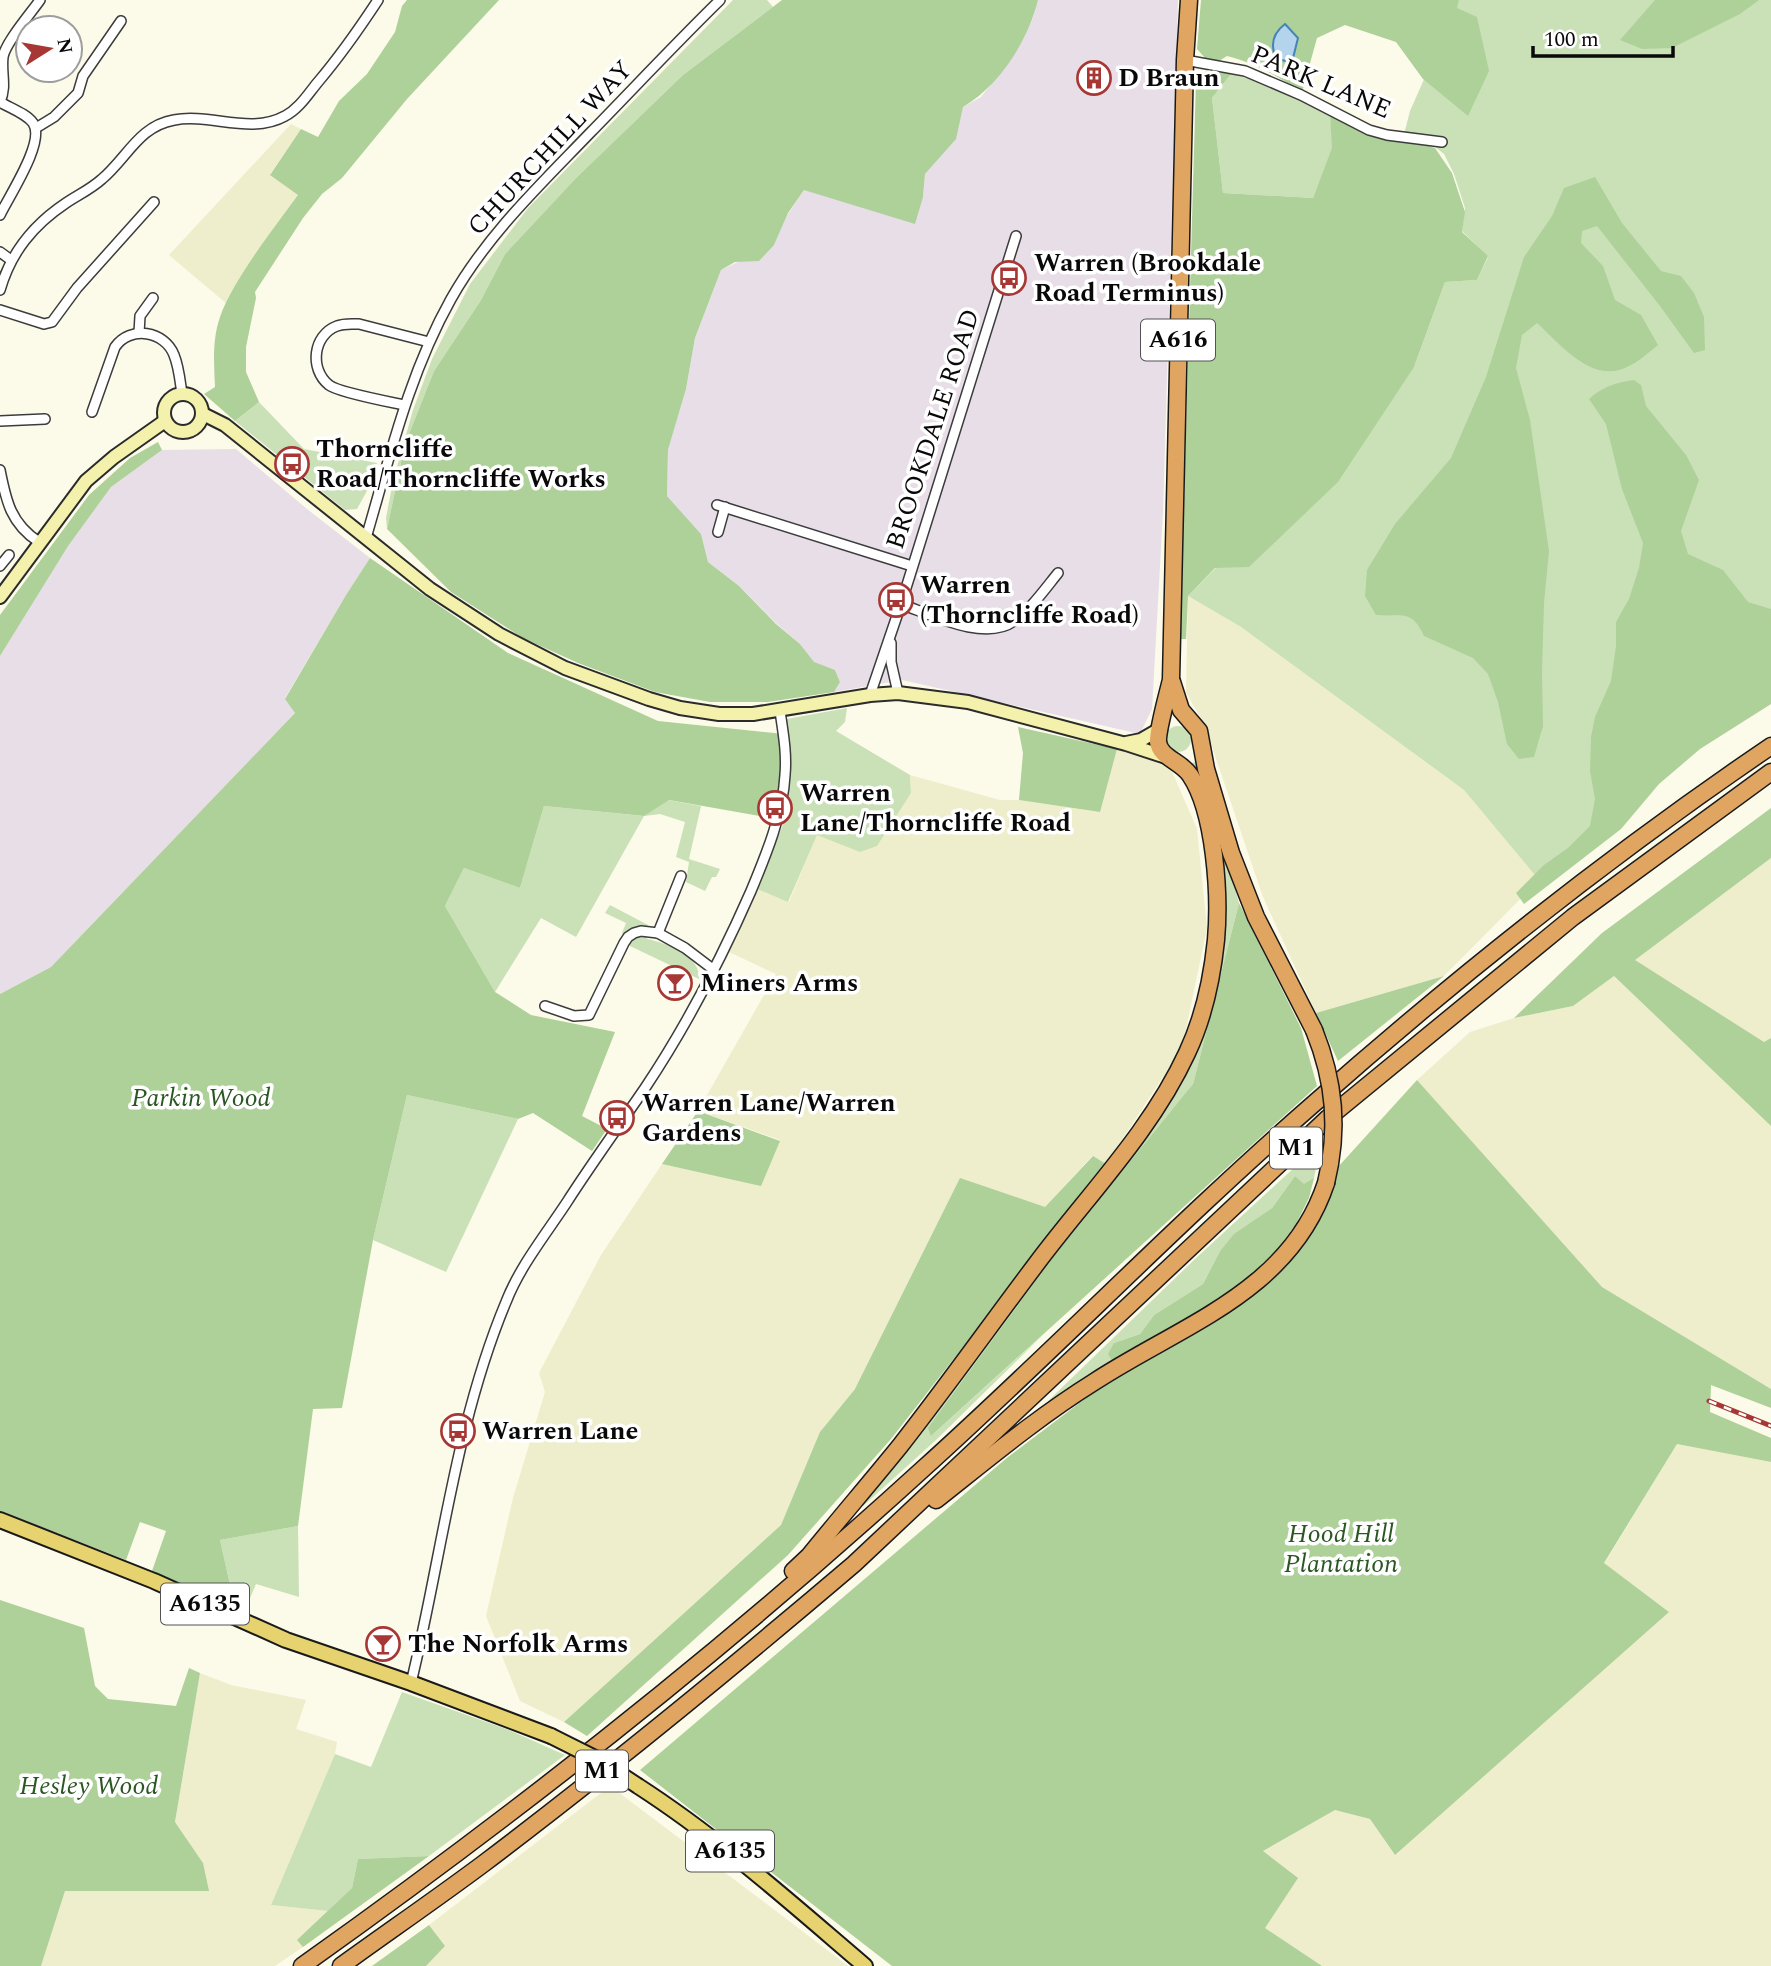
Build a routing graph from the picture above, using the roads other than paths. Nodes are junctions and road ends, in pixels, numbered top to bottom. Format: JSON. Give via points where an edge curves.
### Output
{"nodes":[{"id":1,"x":40,"y":0,"type":"edge"},
{"id":2,"x":378,"y":0,"type":"edge"},
{"id":3,"x":720,"y":0,"type":"edge"},
{"id":4,"x":1189,"y":0,"type":"edge"},
{"id":5,"x":121,"y":21,"type":"dead end"},
{"id":6,"x":1185,"y":60,"type":"junction"},
{"id":7,"x":0,"y":102,"type":"edge"},
{"id":8,"x":36,"y":128,"type":"junction"},
{"id":9,"x":1443,"y":142,"type":"dead end"},
{"id":10,"x":154,"y":202,"type":"dead end"},
{"id":11,"x":0,"y":215,"type":"edge"},
{"id":12,"x":1016,"y":236,"type":"dead end"},
{"id":13,"x":0,"y":252,"type":"edge"},
{"id":14,"x":12,"y":260,"type":"junction"},
{"id":15,"x":0,"y":290,"type":"edge"},
{"id":16,"x":153,"y":298,"type":"dead end"},
{"id":17,"x":0,"y":310,"type":"edge"},
{"id":18,"x":139,"y":333,"type":"junction"},
{"id":19,"x":429,"y":342,"type":"junction"},
{"id":20,"x":182,"y":394,"type":"junction"},
{"id":21,"x":404,"y":405,"type":"junction"},
{"id":22,"x":92,"y":412,"type":"dead end"},
{"id":23,"x":203,"y":414,"type":"junction"},
{"id":24,"x":45,"y":419,"type":"dead end"},
{"id":25,"x":0,"y":421,"type":"edge"},
{"id":26,"x":165,"y":421,"type":"junction"},
{"id":27,"x":0,"y":470,"type":"edge"},
{"id":28,"x":718,"y":532,"type":"dead end"},
{"id":29,"x":366,"y":538,"type":"junction"},
{"id":30,"x":39,"y":542,"type":"junction"},
{"id":31,"x":9,"y":555,"type":"dead end"},
{"id":32,"x":0,"y":566,"type":"edge"},
{"id":33,"x":912,"y":566,"type":"junction"},
{"id":34,"x":1058,"y":573,"type":"dead end"},
{"id":35,"x":0,"y":597,"type":"edge"},
{"id":36,"x":901,"y":604,"type":"junction"},
{"id":37,"x":891,"y":635,"type":"junction"},
{"id":38,"x":1171,"y":680,"type":"junction"},
{"id":39,"x":898,"y":694,"type":"junction"},
{"id":40,"x":870,"y":695,"type":"junction"},
{"id":41,"x":780,"y":711,"type":"junction"},
{"id":42,"x":1188,"y":720,"type":"junction"},
{"id":43,"x":1161,"y":728,"type":"junction"},
{"id":44,"x":1200,"y":738,"type":"junction"},
{"id":45,"x":1126,"y":744,"type":"junction"},
{"id":46,"x":1771,"y":746,"type":"edge"},
{"id":47,"x":1172,"y":759,"type":"junction"},
{"id":48,"x":1771,"y":772,"type":"edge"},
{"id":49,"x":681,"y":876,"type":"dead end"},
{"id":50,"x":658,"y":933,"type":"junction"},
{"id":51,"x":714,"y":970,"type":"junction"},
{"id":52,"x":545,"y":1006,"type":"dead end"},
{"id":53,"x":0,"y":1520,"type":"edge"},
{"id":54,"x":854,"y":1564,"type":"junction"},
{"id":55,"x":688,"y":1672,"type":"junction"},
{"id":56,"x":411,"y":1683,"type":"junction"},
{"id":57,"x":302,"y":1966,"type":"edge"},
{"id":58,"x":341,"y":1966,"type":"edge"},
{"id":59,"x":865,"y":1966,"type":"edge"}],
"edges":[{"from":1,"to":7,"type":"street","via":[[5,50]]},
{"from":2,"to":14,"type":"street","via":[[352,41],[288,114],[256,124],[190,118],[153,126],[100,181],[39,224]]},
{"from":3,"to":19,"type":"street","name":"CHURCHILL WAY","via":[[483,248]]},
{"from":4,"to":6,"type":"highway","number":"A616"},
{"from":5,"to":8,"type":"street","via":[[83,76],[78,93]]},
{"from":6,"to":9,"type":"street","name":"PARK LANE","via":[[1245,71],[1369,130]]},
{"from":6,"to":38,"type":"highway","number":"A616"},
{"from":7,"to":8,"type":"street"},
{"from":8,"to":11,"type":"street","via":[[34,149]]},
{"from":10,"to":17,"type":"street","via":[[52,322],[44,324]]},
{"from":12,"to":33,"type":"street","name":"BROOKDALE ROAD"},
{"from":13,"to":14,"type":"street"},
{"from":14,"to":15,"type":"street"},
{"from":16,"to":18,"type":"street","via":[[140,316]]},
{"from":18,"to":20,"type":"street","via":[[155,336],[170,347]]},
{"from":18,"to":22,"type":"street","via":[[122,339],[116,347]]},
{"from":19,"to":21,"type":"street","name":"CHURCHILL WAY"},
{"from":19,"to":21,"type":"street","via":[[343,324],[328,331],[316,350],[319,372],[331,387]]},
{"from":20,"to":23,"type":"street","via":[[196,398]]},
{"from":20,"to":26,"type":"street","via":[[166,405]]},
{"from":21,"to":29,"type":"street","name":"CHURCHILL WAY"},
{"from":23,"to":26,"type":"street","via":[[198,426],[187,433],[174,431]]},
{"from":23,"to":29,"type":"street","via":[[225,425]]},
{"from":24,"to":25,"type":"street"},
{"from":26,"to":30,"type":"street","via":[[86,481]]},
{"from":27,"to":30,"type":"street","via":[[13,518]]},
{"from":28,"to":33,"type":"street","via":[[721,506]]},
{"from":29,"to":41,"type":"street","via":[[430,589],[499,634],[565,668],[680,708],[719,715]]},
{"from":30,"to":35,"type":"street"},
{"from":31,"to":32,"type":"street"},
{"from":33,"to":36,"type":"street","name":"BROOKDALE ROAD"},
{"from":34,"to":36,"type":"street","via":[[1016,620],[994,630]]},
{"from":36,"to":37,"type":"street","name":"BROOKDALE ROAD"},
{"from":37,"to":39,"type":"street","name":"BROOKDALE ROAD"},
{"from":37,"to":40,"type":"street","name":"BROOKDALE ROAD"},
{"from":38,"to":42,"type":"highway","number":"A616"},
{"from":38,"to":43,"type":"highway","number":"A616"},
{"from":39,"to":40,"type":"street"},
{"from":39,"to":45,"type":"street","via":[[968,702]]},
{"from":40,"to":41,"type":"street"},
{"from":41,"to":51,"type":"street","via":[[786,752],[777,818],[758,873]]},
{"from":42,"to":43,"type":"highway","via":[[1173,719]]},
{"from":42,"to":44,"type":"highway","number":"A616"},
{"from":43,"to":45,"type":"street"},
{"from":43,"to":47,"type":"highway","number":"A616","via":[[1158,743]]},
{"from":44,"to":47,"type":"highway","via":[[1195,753],[1183,760]]},
{"from":44,"to":54,"type":"highway","number":"M1","bridge":true,"via":[[1242,883],[1327,1064],[1334,1099],[1334,1144],[1316,1209],[1288,1251],[1257,1283],[1046,1414]]},
{"from":45,"to":47,"type":"street"},
{"from":46,"to":55,"type":"highway","number":"M1","via":[[1599,870],[1451,985],[1192,1213],[916,1476]]},
{"from":47,"to":55,"type":"highway","number":"M1","via":[[1190,775],[1203,802],[1217,908],[1210,984],[1187,1054],[1149,1119],[900,1445],[809,1556]]},
{"from":48,"to":54,"type":"highway","number":"M1","via":[[1573,917],[1328,1118]]},
{"from":49,"to":50,"type":"street"},
{"from":50,"to":51,"type":"street"},
{"from":50,"to":52,"type":"street","via":[[641,931],[628,937],[589,1015],[574,1016]]},
{"from":51,"to":56,"type":"street","via":[[646,1086],[594,1159],[507,1299],[456,1464]]},
{"from":53,"to":56,"type":"main road","number":"A6135","via":[[286,1640]]},
{"from":54,"to":58,"type":"highway","number":"M1","via":[[652,1732]]},
{"from":55,"to":57,"type":"highway","number":"M1","via":[[502,1819]]},
{"from":56,"to":59,"type":"main road","number":"A6135","bridge":true,"via":[[551,1736],[597,1759],[729,1850]]}]}
